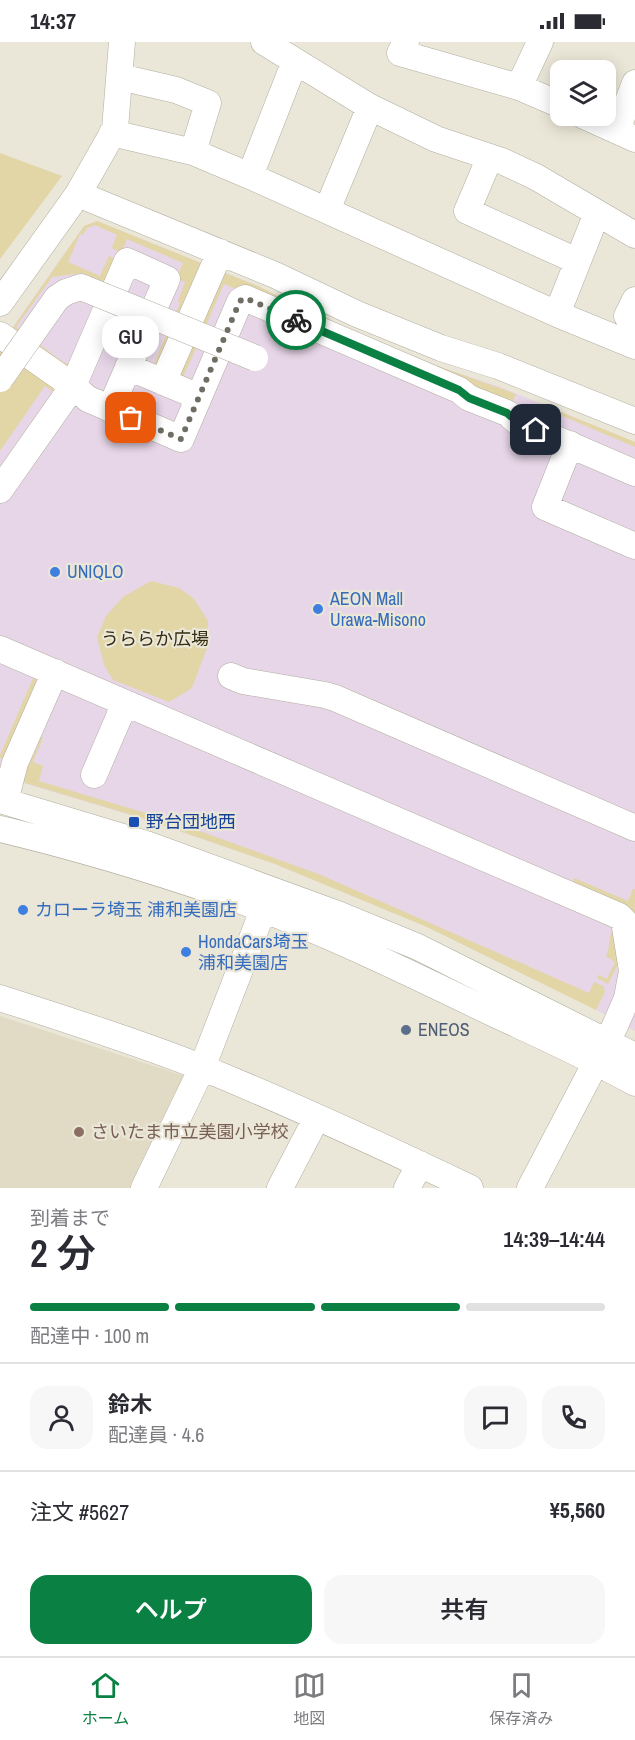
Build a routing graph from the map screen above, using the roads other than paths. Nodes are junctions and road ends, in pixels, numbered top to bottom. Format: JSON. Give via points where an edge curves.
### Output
{"nodes":[{"id":1,"x":122,"y":42,"type":"edge"},
{"id":2,"x":264,"y":42,"type":"edge"},
{"id":3,"x":406,"y":42,"type":"edge"},
{"id":4,"x":540,"y":42,"type":"edge"},
{"id":5,"x":295,"y":61,"type":"junction"},
{"id":6,"x":120,"y":77,"type":"junction"},
{"id":7,"x":635,"y":83,"type":"edge"},
{"id":8,"x":519,"y":87,"type":"junction"},
{"id":9,"x":550,"y":100,"type":"edge"},
{"id":10,"x":370,"y":107,"type":"junction"},
{"id":11,"x":607,"y":126,"type":"edge"},
{"id":12,"x":112,"y":132,"type":"junction"},
{"id":13,"x":626,"y":134,"type":"edge"},
{"id":14,"x":193,"y":153,"type":"junction"},
{"id":15,"x":490,"y":157,"type":"junction"},
{"id":16,"x":250,"y":176,"type":"junction"},
{"id":17,"x":78,"y":194,"type":"junction"},
{"id":18,"x":327,"y":210,"type":"junction"},
{"id":19,"x":597,"y":213,"type":"junction"},
{"id":20,"x":635,"y":235,"type":"edge"},
{"id":21,"x":220,"y":252,"type":"junction"},
{"id":22,"x":577,"y":261,"type":"junction"},
{"id":23,"x":4,"y":289,"type":"edge"},
{"id":24,"x":635,"y":300,"type":"edge"},
{"id":25,"x":557,"y":314,"type":"junction"},
{"id":26,"x":635,"y":319,"type":"edge"},
{"id":27,"x":0,"y":335,"type":"edge"},
{"id":28,"x":635,"y":346,"type":"edge"},
{"id":29,"x":255,"y":358,"type":"dead end"},
{"id":30,"x":128,"y":367,"type":"junction"},
{"id":31,"x":0,"y":379,"type":"edge"},
{"id":32,"x":163,"y":382,"type":"junction"},
{"id":33,"x":537,"y":382,"type":"junction"},
{"id":34,"x":73,"y":386,"type":"junction"},
{"id":35,"x":199,"y":397,"type":"junction"},
{"id":36,"x":110,"y":409,"type":"junction"},
{"id":37,"x":635,"y":421,"type":"edge"},
{"id":38,"x":519,"y":423,"type":"junction"},
{"id":39,"x":570,"y":444,"type":"junction"},
{"id":40,"x":635,"y":473,"type":"edge"},
{"id":41,"x":0,"y":490,"type":"edge"},
{"id":42,"x":635,"y":546,"type":"edge"},
{"id":43,"x":0,"y":649,"type":"edge"},
{"id":44,"x":55,"y":672,"type":"junction"},
{"id":45,"x":231,"y":676,"type":"dead end"},
{"id":46,"x":125,"y":703,"type":"junction"},
{"id":47,"x":94,"y":775,"type":"dead end"},
{"id":48,"x":3,"y":800,"type":"edge"},
{"id":49,"x":635,"y":828,"type":"edge"},
{"id":50,"x":0,"y":829,"type":"edge"},
{"id":51,"x":262,"y":910,"type":"junction"},
{"id":52,"x":633,"y":978,"type":"edge"},
{"id":53,"x":0,"y":998,"type":"edge"},
{"id":54,"x":602,"y":1052,"type":"junction"},
{"id":55,"x":635,"y":1056,"type":"edge"},
{"id":56,"x":202,"y":1068,"type":"junction"},
{"id":57,"x":635,"y":1083,"type":"edge"},
{"id":58,"x":317,"y":1117,"type":"junction"},
{"id":59,"x":420,"y":1164,"type":"junction"},
{"id":60,"x":144,"y":1188,"type":"edge"},
{"id":61,"x":280,"y":1188,"type":"edge"},
{"id":62,"x":407,"y":1188,"type":"edge"},
{"id":63,"x":470,"y":1188,"type":"edge"},
{"id":64,"x":530,"y":1188,"type":"edge"}],
"edges":[{"from":1,"to":6,"type":"street"},
{"from":2,"to":5,"type":"street"},
{"from":3,"to":8,"type":"street","via":[[400,52]]},
{"from":4,"to":8,"type":"street"},
{"from":5,"to":10,"type":"street"},
{"from":5,"to":16,"type":"street"},
{"from":6,"to":12,"type":"street"},
{"from":6,"to":14,"type":"street","via":[[176,90],[208,103]]},
{"from":7,"to":13,"type":"street"},
{"from":8,"to":9,"type":"street"},
{"from":10,"to":15,"type":"street","via":[[436,139]]},
{"from":10,"to":18,"type":"street"},
{"from":11,"to":13,"type":"street"},
{"from":12,"to":14,"type":"street"},
{"from":12,"to":17,"type":"street"},
{"from":14,"to":16,"type":"street"},
{"from":15,"to":19,"type":"street","via":[[536,177]]},
{"from":15,"to":22,"type":"street","via":[[467,211]]},
{"from":16,"to":18,"type":"street"},
{"from":17,"to":21,"type":"street"},
{"from":17,"to":23,"type":"street"},
{"from":18,"to":25,"type":"street"},
{"from":19,"to":20,"type":"street"},
{"from":19,"to":22,"type":"street"},
{"from":21,"to":32,"type":"street"},
{"from":21,"to":33,"type":"street","via":[[357,314]]},
{"from":22,"to":25,"type":"street"},
{"from":24,"to":26,"type":"street","via":[[627,316]]},
{"from":25,"to":28,"type":"street"},
{"from":27,"to":34,"type":"street"},
{"from":29,"to":31,"type":"street","bridge":true,"via":[[81,287],[57,298]]},
{"from":30,"to":32,"type":"street"},
{"from":30,"to":34,"type":"street","via":[[167,279],[127,261]]},
{"from":30,"to":36,"type":"street"},
{"from":32,"to":35,"type":"street"},
{"from":33,"to":37,"type":"street"},
{"from":33,"to":38,"type":"street"},
{"from":34,"to":36,"type":"street","via":[[88,399]]},
{"from":34,"to":41,"type":"street"},
{"from":35,"to":36,"type":"street","via":[[181,439]]},
{"from":35,"to":38,"type":"street","via":[[240,301],[245,298],[459,390]]},
{"from":38,"to":39,"type":"street"},
{"from":39,"to":40,"type":"street"},
{"from":39,"to":42,"type":"street","via":[[544,507]]},
{"from":43,"to":44,"type":"street"},
{"from":44,"to":46,"type":"street"},
{"from":44,"to":48,"type":"street"},
{"from":45,"to":49,"type":"street","via":[[335,698]]},
{"from":46,"to":47,"type":"street"},
{"from":46,"to":52,"type":"street","via":[[619,916],[624,921]]},
{"from":48,"to":54,"type":"street","via":[[149,845],[418,947]]},
{"from":50,"to":51,"type":"street","via":[[152,871]]},
{"from":51,"to":54,"type":"street"},
{"from":51,"to":56,"type":"street"},
{"from":52,"to":54,"type":"street"},
{"from":53,"to":56,"type":"street"},
{"from":54,"to":55,"type":"street"},
{"from":54,"to":57,"type":"street"},
{"from":54,"to":64,"type":"street"},
{"from":56,"to":58,"type":"street"},
{"from":56,"to":60,"type":"street"},
{"from":58,"to":59,"type":"street"},
{"from":58,"to":61,"type":"street"},
{"from":59,"to":62,"type":"street"},
{"from":59,"to":63,"type":"street"}]}
